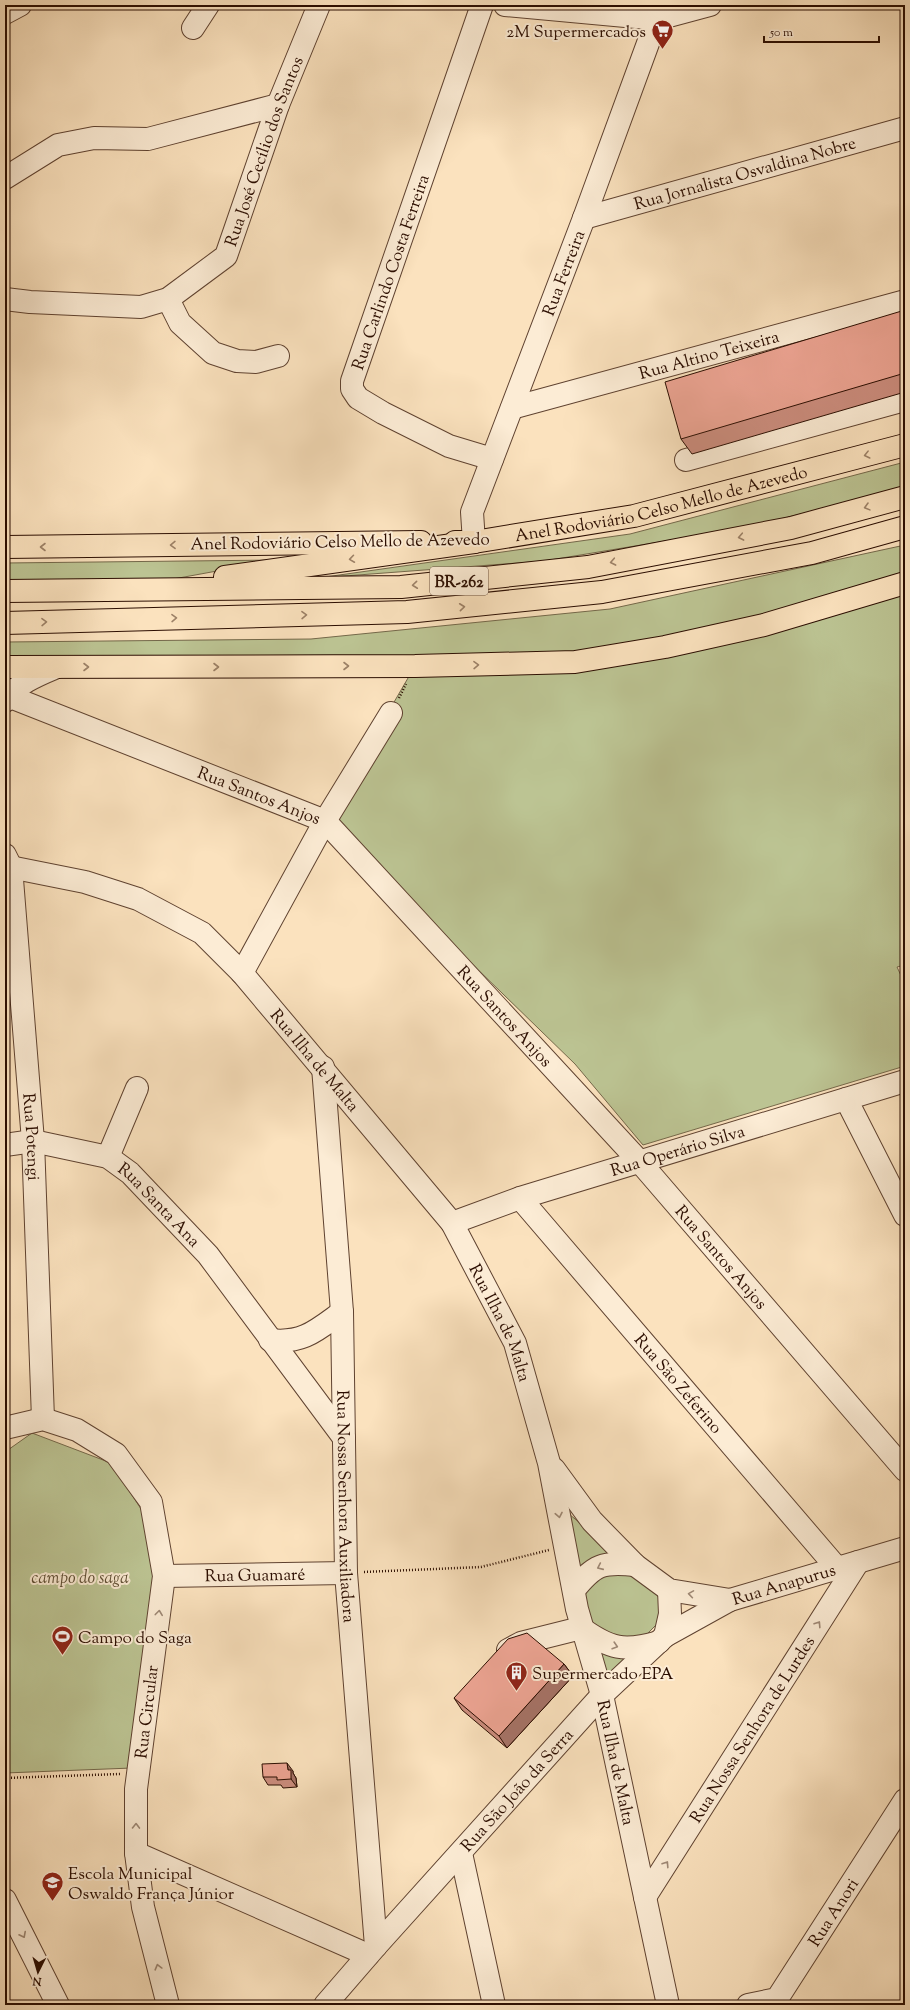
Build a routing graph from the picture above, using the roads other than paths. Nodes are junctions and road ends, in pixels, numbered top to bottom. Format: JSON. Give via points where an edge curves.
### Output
{"nodes":[{"id":1,"x":20,"y":5,"type":"edge"},
{"id":2,"x":208,"y":5,"type":"edge"},
{"id":3,"x":319,"y":5,"type":"edge"},
{"id":4,"x":482,"y":5,"type":"edge"},
{"id":5,"x":505,"y":5,"type":"edge"},
{"id":6,"x":710,"y":5,"type":"edge"},
{"id":7,"x":660,"y":12,"type":"edge"},
{"id":8,"x":5,"y":13,"type":"edge"},
{"id":9,"x":193,"y":28,"type":"dead end"},
{"id":10,"x":278,"y":105,"type":"junction"},
{"id":11,"x":905,"y":128,"type":"edge"},
{"id":12,"x":5,"y":178,"type":"edge"},
{"id":13,"x":584,"y":218,"type":"junction"},
{"id":14,"x":5,"y":299,"type":"edge"},
{"id":15,"x":168,"y":299,"type":"junction"},
{"id":16,"x":905,"y":301,"type":"edge"},
{"id":17,"x":278,"y":356,"type":"dead end"},
{"id":18,"x":905,"y":400,"type":"edge"},
{"id":19,"x":512,"y":408,"type":"junction"},
{"id":20,"x":905,"y":445,"type":"edge"},
{"id":21,"x":492,"y":459,"type":"junction"},
{"id":22,"x":686,"y":460,"type":"dead end"},
{"id":23,"x":905,"y":497,"type":"edge"},
{"id":24,"x":905,"y":527,"type":"edge"},
{"id":25,"x":474,"y":542,"type":"junction"},
{"id":26,"x":5,"y":547,"type":"edge"},
{"id":27,"x":905,"y":583,"type":"edge"},
{"id":28,"x":140,"y":589,"type":"junction"},
{"id":29,"x":5,"y":592,"type":"edge"},
{"id":30,"x":5,"y":623,"type":"edge"},
{"id":31,"x":5,"y":667,"type":"edge"},
{"id":32,"x":57,"y":667,"type":"junction"},
{"id":33,"x":7,"y":699,"type":"edge"},
{"id":34,"x":391,"y":713,"type":"road end"},
{"id":35,"x":326,"y":821,"type":"junction"},
{"id":36,"x":7,"y":863,"type":"edge"},
{"id":37,"x":242,"y":973,"type":"junction"},
{"id":38,"x":12,"y":980,"type":"edge"},
{"id":39,"x":323,"y":1067,"type":"junction"},
{"id":40,"x":905,"y":1081,"type":"edge"},
{"id":41,"x":137,"y":1088,"type":"dead end"},
{"id":42,"x":846,"y":1099,"type":"junction"},
{"id":43,"x":33,"y":1141,"type":"junction"},
{"id":44,"x":5,"y":1145,"type":"edge"},
{"id":45,"x":108,"y":1157,"type":"junction"},
{"id":46,"x":638,"y":1161,"type":"junction"},
{"id":47,"x":520,"y":1198,"type":"junction"},
{"id":48,"x":905,"y":1215,"type":"edge"},
{"id":49,"x":452,"y":1223,"type":"junction"},
{"id":50,"x":342,"y":1312,"type":"junction"},
{"id":51,"x":270,"y":1340,"type":"junction"},
{"id":52,"x":43,"y":1419,"type":"junction"},
{"id":53,"x":5,"y":1428,"type":"edge"},
{"id":54,"x":344,"y":1438,"type":"junction"},
{"id":55,"x":549,"y":1463,"type":"junction"},
{"id":56,"x":905,"y":1470,"type":"edge"},
{"id":57,"x":905,"y":1548,"type":"edge"},
{"id":58,"x":858,"y":1562,"type":"junction"},
{"id":59,"x":635,"y":1565,"type":"junction"},
{"id":60,"x":837,"y":1568,"type":"junction"},
{"id":61,"x":346,"y":1573,"type":"junction"},
{"id":62,"x":164,"y":1576,"type":"junction"},
{"id":63,"x":574,"y":1590,"type":"junction"},
{"id":64,"x":669,"y":1590,"type":"junction"},
{"id":65,"x":730,"y":1600,"type":"junction"},
{"id":66,"x":581,"y":1628,"type":"junction"},
{"id":67,"x":662,"y":1639,"type":"junction"},
{"id":68,"x":494,"y":1662,"type":"edge"},
{"id":69,"x":602,"y":1695,"type":"junction"},
{"id":70,"x":905,"y":1800,"type":"edge"},
{"id":71,"x":136,"y":1852,"type":"junction"},
{"id":72,"x":461,"y":1853,"type":"junction"},
{"id":73,"x":645,"y":1897,"type":"junction"},
{"id":74,"x":5,"y":1900,"type":"edge"},
{"id":75,"x":372,"y":1950,"type":"junction"},
{"id":76,"x":782,"y":2002,"type":"edge"},
{"id":77,"x":58,"y":2005,"type":"edge"},
{"id":78,"x":168,"y":2005,"type":"edge"},
{"id":79,"x":325,"y":2005,"type":"edge"},
{"id":80,"x":494,"y":2005,"type":"edge"},
{"id":81,"x":668,"y":2005,"type":"edge"},
{"id":82,"x":748,"y":2005,"type":"edge"}],
"edges":[{"from":1,"to":8,"type":"street"},
{"from":2,"to":9,"type":"street"},
{"from":3,"to":10,"type":"street","name":"Rua José Cecílio dos Santos"},
{"from":4,"to":21,"type":"street","name":"Rua Carlindo Costa Ferreira","via":[[352,381],[352,389],[358,398],[383,413],[449,446]]},
{"from":5,"to":7,"type":"street"},
{"from":6,"to":7,"type":"street"},
{"from":7,"to":13,"type":"street","name":"Rua Ferreira"},
{"from":10,"to":12,"type":"street","via":[[148,140],[94,138],[58,145]]},
{"from":10,"to":15,"type":"street","name":"Rua José Cecílio dos Santos","via":[[226,256]]},
{"from":11,"to":13,"type":"street","name":"Rua Jornalista Osvaldina Nobre"},
{"from":13,"to":19,"type":"street","name":"Rua Ferreira"},
{"from":14,"to":15,"type":"street","name":"Rua José Cecílio dos Santos","via":[[141,307]]},
{"from":15,"to":17,"type":"street","via":[[180,323],[213,353],[237,361],[256,362]]},
{"from":16,"to":19,"type":"street","name":"Rua Altino Teixeira"},
{"from":18,"to":22,"type":"street"},
{"from":19,"to":21,"type":"street","name":"Rua Ferreira"},
{"from":20,"to":25,"type":"main road","name":"Anel Rodoviário Celso Mello de Azevedo","one_way":true,"via":[[634,516]]},
{"from":21,"to":25,"type":"street","name":"Rua Ferreira","via":[[472,512]]},
{"from":23,"to":28,"type":"main road","number":"BR-262","one_way":true,"via":[[791,528],[588,567],[401,587]]},
{"from":30,"to":24,"type":"main road","number":"BR-262","one_way":true,"via":[[407,612],[602,592],[812,553]]},
{"from":25,"to":26,"type":"main road","name":"Anel Rodoviário Celso Mello de Azevedo","one_way":true},
{"from":25,"to":28,"type":"main road","one_way":true},
{"from":32,"to":27,"type":"main road","one_way":true,"via":[[415,666],[575,662],[665,647],[764,625]]},
{"from":28,"to":29,"type":"main road","number":"BR-262"},
{"from":31,"to":32,"type":"main road"},
{"from":32,"to":33,"type":"street","name":"Rua Santos Anjos","via":[[33,678]]},
{"from":33,"to":35,"type":"street","name":"Rua Santos Anjos"},
{"from":34,"to":35,"type":"street"},
{"from":35,"to":37,"type":"street"},
{"from":35,"to":46,"type":"street","name":"Rua Santos Anjos"},
{"from":36,"to":37,"type":"street","name":"Rua Ilha de Malta","via":[[85,882],[138,899],[202,933]]},
{"from":36,"to":38,"type":"street","name":"Rua Potengi"},
{"from":37,"to":39,"type":"street","name":"Rua Ilha de Malta"},
{"from":38,"to":43,"type":"street","name":"Rua Potengi"},
{"from":39,"to":49,"type":"street","name":"Rua Ilha de Malta"},
{"from":39,"to":50,"type":"street","name":"Rua Nossa Senhora Auxiliadora"},
{"from":40,"to":42,"type":"street","name":"Rua Operário Silva"},
{"from":41,"to":45,"type":"street"},
{"from":42,"to":46,"type":"street","name":"Rua Operário Silva"},
{"from":42,"to":48,"type":"street"},
{"from":43,"to":44,"type":"street","name":"Rua Santa Ana"},
{"from":43,"to":45,"type":"street","name":"Rua Santa Ana"},
{"from":43,"to":52,"type":"street","name":"Rua Potengi"},
{"from":45,"to":51,"type":"street","name":"Rua Santa Ana","via":[[130,1173],[208,1255]]},
{"from":46,"to":47,"type":"street","name":"Rua Operário Silva"},
{"from":46,"to":56,"type":"street","name":"Rua Santos Anjos"},
{"from":47,"to":49,"type":"street","name":"Rua Operário Silva"},
{"from":47,"to":60,"type":"street","name":"Rua São Zeferino"},
{"from":49,"to":55,"type":"street","name":"Rua Ilha de Malta","via":[[515,1342]]},
{"from":50,"to":51,"type":"street","via":[[313,1333],[297,1340]]},
{"from":50,"to":54,"type":"street","name":"Rua Nossa Senhora Auxiliadora"},
{"from":51,"to":54,"type":"street","name":"Rua Santa Ana"},
{"from":52,"to":53,"type":"street"},
{"from":52,"to":62,"type":"street","name":"Rua Circular","via":[[77,1430],[116,1454],[151,1502]]},
{"from":54,"to":61,"type":"street","name":"Rua Nossa Senhora Auxiliadora"},
{"from":55,"to":59,"type":"street","name":"Rua Anapurus","via":[[592,1521]]},
{"from":55,"to":63,"type":"street","name":"Rua Ilha de Malta","one_way":true},
{"from":57,"to":58,"type":"street","name":"Rua Anapurus"},
{"from":58,"to":60,"type":"street","name":"Rua Anapurus"},
{"from":73,"to":58,"type":"street","name":"Rua Nossa Senhora de Lurdes","one_way":true},
{"from":59,"to":63,"type":"street","one_way":true,"via":[[610,1563],[588,1573]]},
{"from":59,"to":64,"type":"street","name":"Rua Anapurus"},
{"from":60,"to":65,"type":"street","name":"Rua Anapurus"},
{"from":61,"to":62,"type":"street","name":"Rua Guamaré"},
{"from":61,"to":75,"type":"street","name":"Rua Nossa Senhora Auxiliadora"},
{"from":71,"to":62,"type":"street","name":"Rua Circular","one_way":true,"via":[[138,1774]]},
{"from":63,"to":66,"type":"street","name":"Rua Ilha de Malta"},
{"from":65,"to":64,"type":"street","name":"Rua Anapurus","one_way":true},
{"from":64,"to":67,"type":"street","via":[[670,1614]]},
{"from":65,"to":67,"type":"street","name":"Rua São João da Serra"},
{"from":66,"to":67,"type":"street","one_way":true,"via":[[596,1640],[619,1649],[643,1647]]},
{"from":66,"to":68,"type":"street","via":[[521,1643]]},
{"from":66,"to":69,"type":"street","name":"Rua Ilha de Malta"},
{"from":67,"to":69,"type":"street","name":"Rua São João da Serra"},
{"from":69,"to":72,"type":"street","name":"Rua São João da Serra"},
{"from":69,"to":73,"type":"street","name":"Rua Ilha de Malta"},
{"from":70,"to":76,"type":"street","name":"Rua Anori"},
{"from":71,"to":75,"type":"street"},
{"from":78,"to":71,"type":"street","name":"Rua Circular","one_way":true,"via":[[143,1907]]},
{"from":72,"to":75,"type":"street","name":"Rua São João da Serra"},
{"from":72,"to":80,"type":"street"},
{"from":73,"to":81,"type":"street","name":"Rua Ilha de Malta"},
{"from":74,"to":77,"type":"street","one_way":true},
{"from":75,"to":79,"type":"street","name":"Rua São João da Serra"},
{"from":76,"to":82,"type":"street","name":"Rua Anori"}]}
